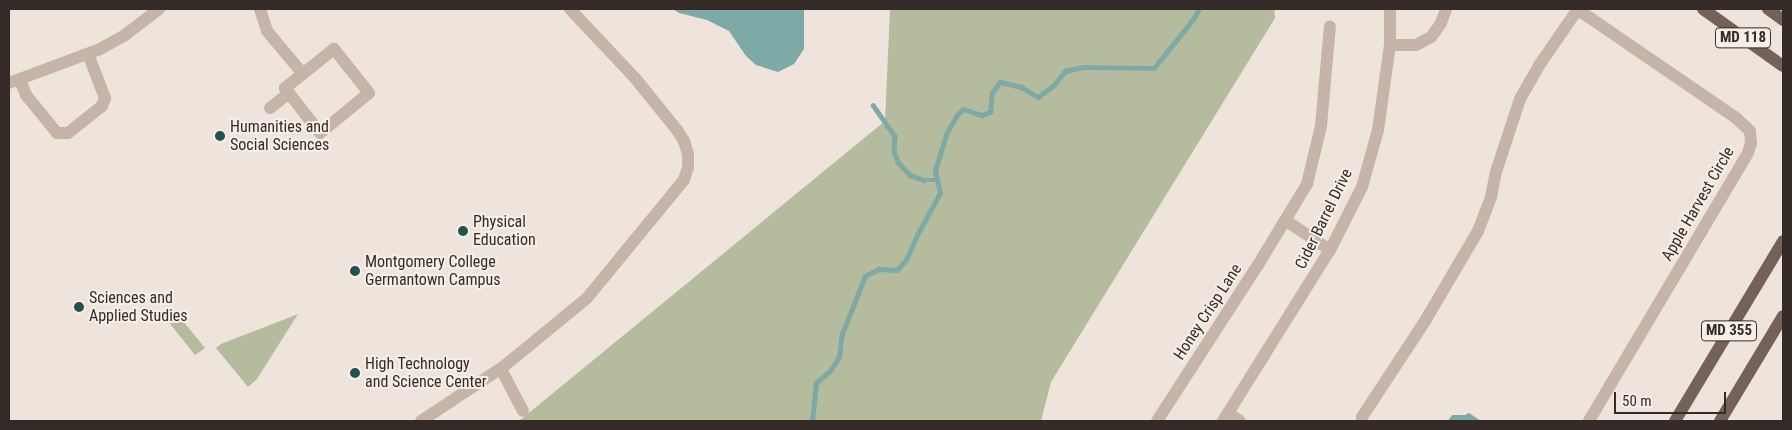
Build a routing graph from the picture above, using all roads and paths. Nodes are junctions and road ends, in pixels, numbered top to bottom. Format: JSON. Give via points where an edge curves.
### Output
{"nodes":[{"id":1,"x":159,"y":9,"type":"edge"},
{"id":2,"x":260,"y":9,"type":"edge"},
{"id":3,"x":570,"y":9,"type":"edge"},
{"id":4,"x":1390,"y":9,"type":"edge"},
{"id":5,"x":1446,"y":9,"type":"edge"},
{"id":6,"x":1577,"y":9,"type":"edge"},
{"id":7,"x":1703,"y":9,"type":"edge"},
{"id":8,"x":1768,"y":9,"type":"edge"},
{"id":9,"x":1782,"y":18,"type":"edge"},
{"id":10,"x":1330,"y":26,"type":"dead end"},
{"id":11,"x":1390,"y":45,"type":"junction"},
{"id":12,"x":88,"y":54,"type":"junction"},
{"id":13,"x":1783,"y":66,"type":"edge"},
{"id":14,"x":303,"y":74,"type":"junction"},
{"id":15,"x":14,"y":81,"type":"edge"},
{"id":16,"x":289,"y":93,"type":"junction"},
{"id":17,"x":270,"y":108,"type":"dead end"},
{"id":18,"x":1285,"y":220,"type":"junction"},
{"id":19,"x":1783,"y":241,"type":"edge"},
{"id":20,"x":1330,"y":250,"type":"junction"},
{"id":21,"x":1783,"y":316,"type":"edge"},
{"id":22,"x":501,"y":369,"type":"junction"},
{"id":23,"x":524,"y":411,"type":"dead end"},
{"id":24,"x":1225,"y":417,"type":"edge"},
{"id":25,"x":421,"y":421,"type":"edge"},
{"id":26,"x":1157,"y":421,"type":"edge"},
{"id":27,"x":1240,"y":421,"type":"edge"},
{"id":28,"x":1362,"y":421,"type":"edge"},
{"id":29,"x":1589,"y":421,"type":"edge"},
{"id":30,"x":1675,"y":421,"type":"edge"},
{"id":31,"x":1720,"y":421,"type":"edge"}],
"edges":[{"from":1,"to":12,"type":"street","via":[[125,35]]},
{"from":2,"to":14,"type":"street","via":[[267,31]]},
{"from":3,"to":22,"type":"street","via":[[635,78],[677,130],[684,141],[688,167],[684,180],[587,298]]},
{"from":4,"to":11,"type":"street","name":"Cider Barrel Drive"},
{"from":5,"to":11,"type":"street","via":[[1431,37],[1416,45]]},
{"from":6,"to":28,"type":"street","name":"Apple Harvest Circle","via":[[1520,99],[1478,231]]},
{"from":6,"to":29,"type":"street","name":"Apple Harvest Circle","via":[[1736,118],[1750,131],[1751,143],[1743,162]]},
{"from":7,"to":13,"type":"main road","number":"MD 118"},
{"from":8,"to":9,"type":"main road","number":"MD 118"},
{"from":10,"to":18,"type":"street","name":"Honey Crisp Lane","via":[[1321,126],[1308,184]]},
{"from":11,"to":20,"type":"street","name":"Cider Barrel Drive","via":[[1378,130],[1362,187]]},
{"from":12,"to":15,"type":"street"},
{"from":12,"to":15,"type":"street","via":[[105,98],[102,106],[68,133],[58,133]]},
{"from":14,"to":16,"type":"street","via":[[285,88]]},
{"from":14,"to":16,"type":"street","via":[[334,49],[369,93],[320,132]]},
{"from":16,"to":17,"type":"street"},
{"from":18,"to":20,"type":"street"},
{"from":18,"to":26,"type":"street","name":"Honey Crisp Lane"},
{"from":19,"to":30,"type":"main road","number":"MD 355"},
{"from":20,"to":24,"type":"street","name":"Cider Barrel Drive"},
{"from":21,"to":31,"type":"main road","number":"MD 355"},
{"from":22,"to":23,"type":"street"},
{"from":22,"to":25,"type":"street"},
{"from":24,"to":27,"type":"street"}]}
